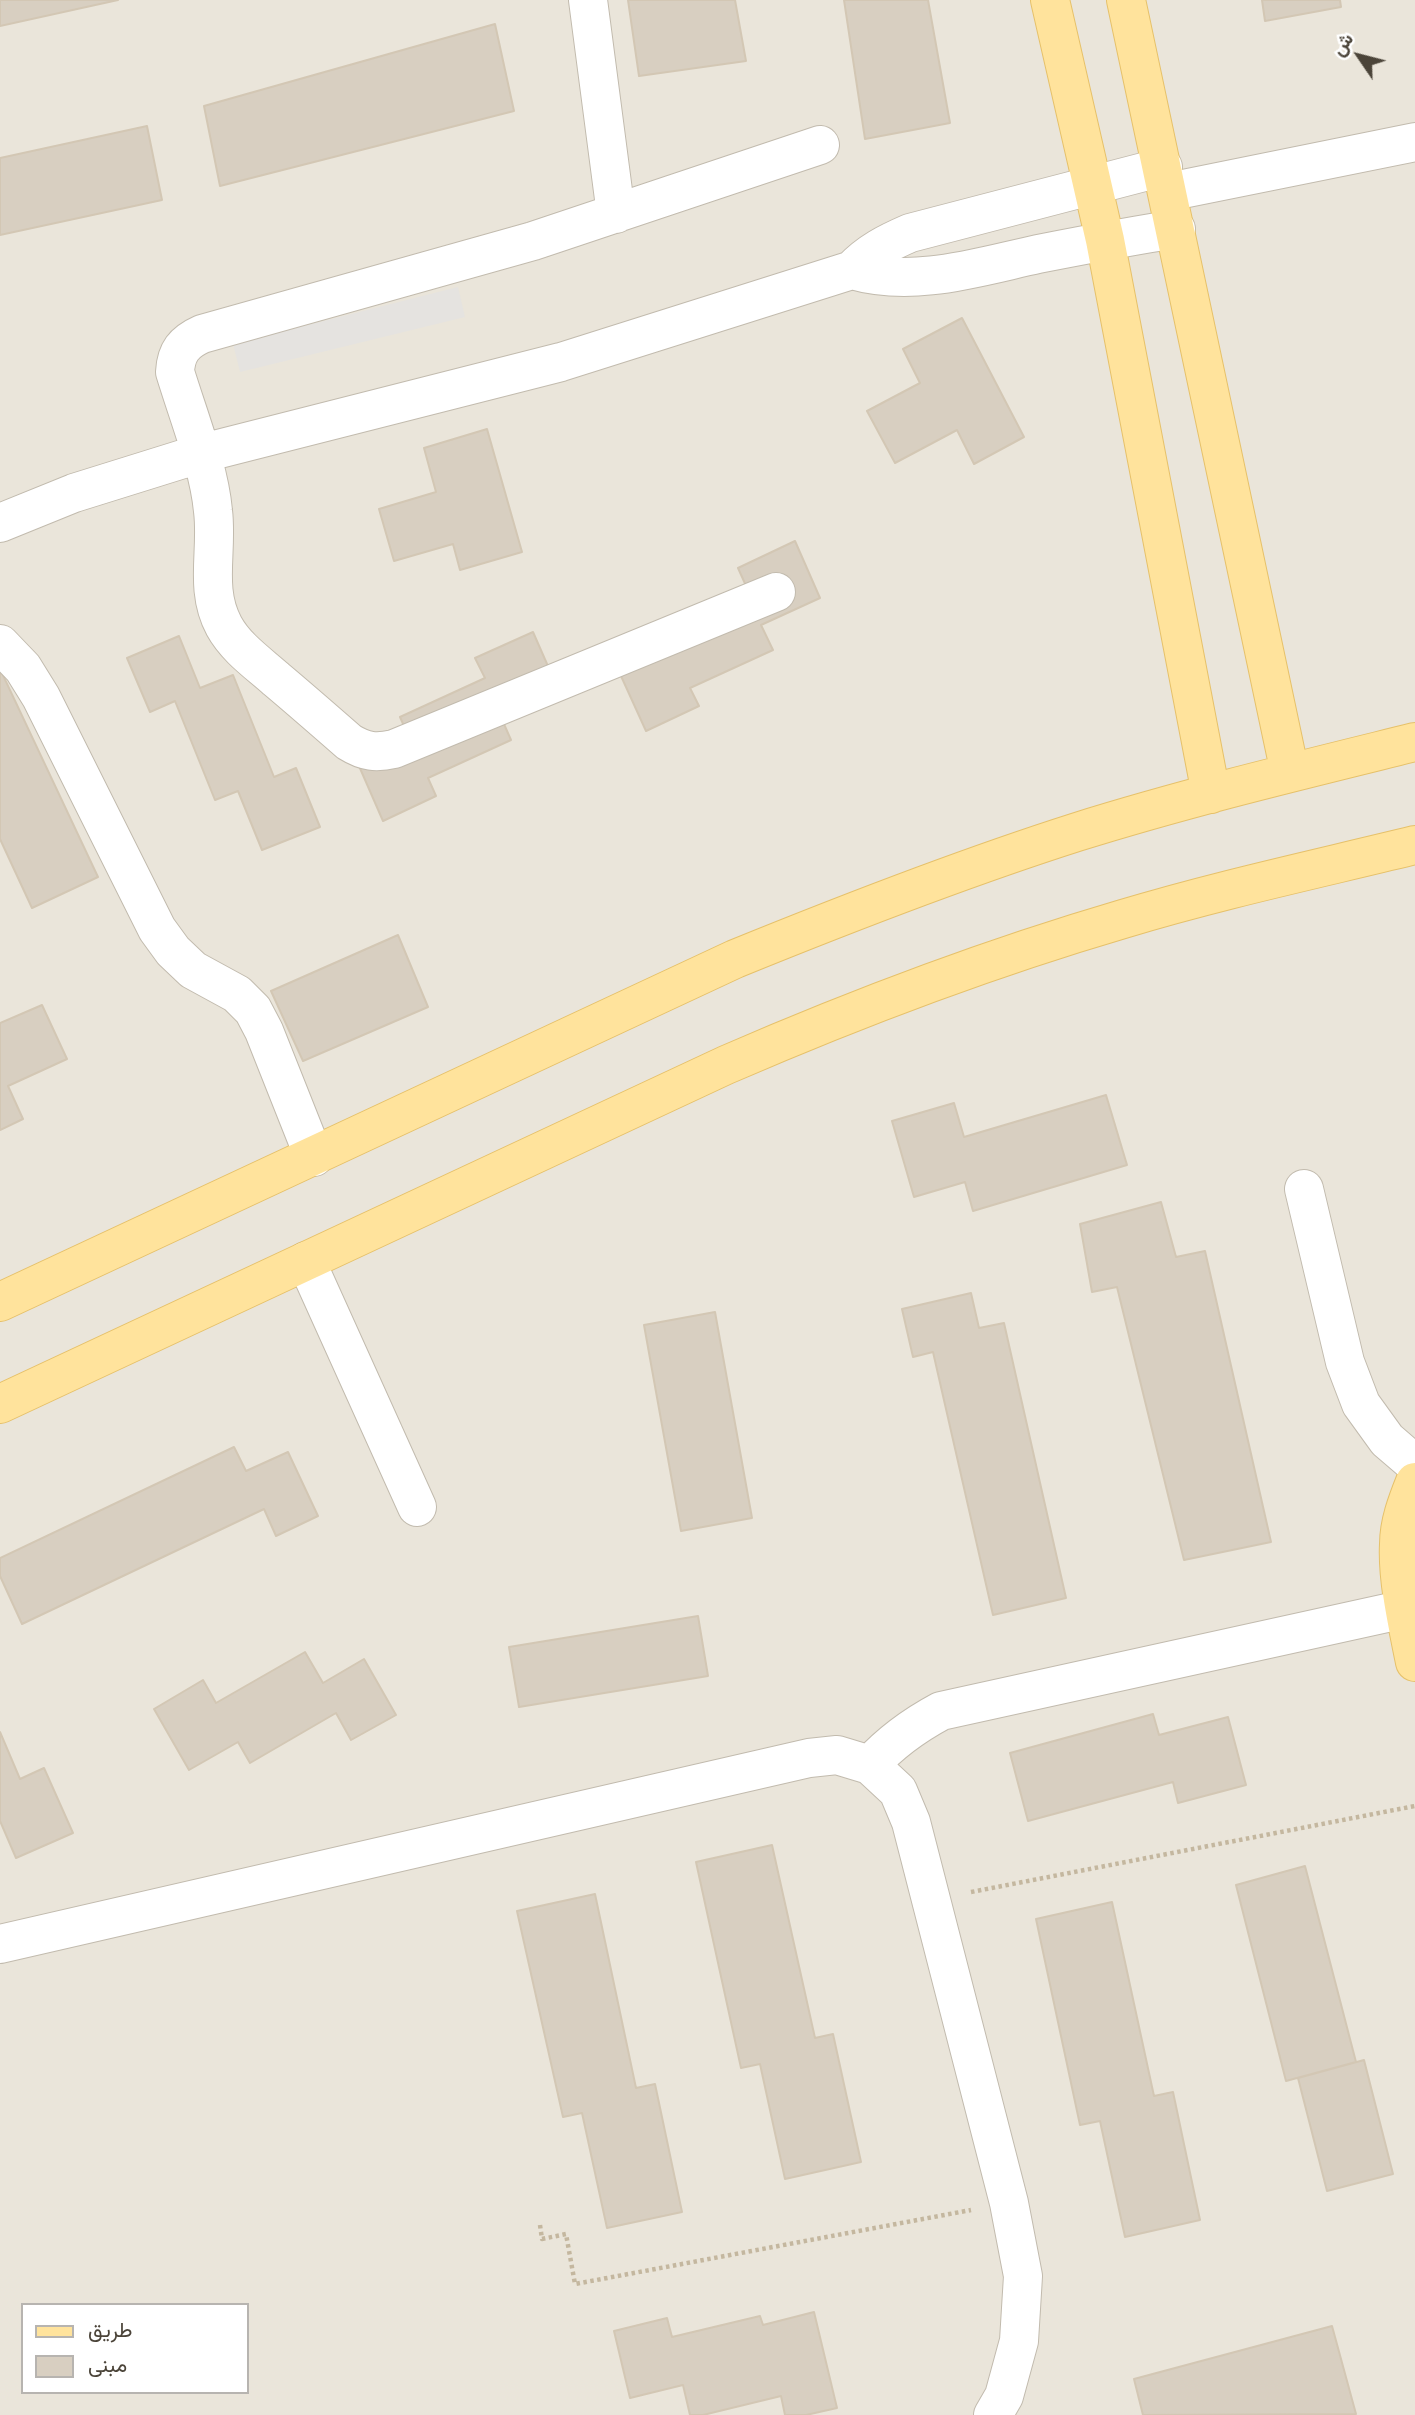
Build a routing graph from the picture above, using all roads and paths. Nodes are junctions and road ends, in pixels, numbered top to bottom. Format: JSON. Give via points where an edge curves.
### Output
{"nodes":[{"id":1,"x":588,"y":0,"type":"edge"},
{"id":2,"x":1049,"y":0,"type":"edge"},
{"id":3,"x":1126,"y":0,"type":"edge"},
{"id":4,"x":1415,"y":142,"type":"edge"},
{"id":5,"x":820,"y":145,"type":"dead end"},
{"id":6,"x":1166,"y":180,"type":"junction"},
{"id":7,"x":1094,"y":186,"type":"junction"},
{"id":8,"x":616,"y":214,"type":"junction"},
{"id":9,"x":1176,"y":229,"type":"junction"},
{"id":10,"x":1105,"y":240,"type":"junction"},
{"id":11,"x":852,"y":270,"type":"junction"},
{"id":12,"x":200,"y":454,"type":"junction"},
{"id":13,"x":0,"y":523,"type":"edge"},
{"id":14,"x":776,"y":592,"type":"dead end"},
{"id":15,"x":0,"y":644,"type":"edge"},
{"id":16,"x":1415,"y":742,"type":"edge"},
{"id":17,"x":1290,"y":773,"type":"junction"},
{"id":18,"x":1211,"y":793,"type":"junction"},
{"id":19,"x":1415,"y":845,"type":"edge"},
{"id":20,"x":314,"y":1157,"type":"junction"},
{"id":21,"x":1304,"y":1189,"type":"dead end"},
{"id":22,"x":306,"y":1261,"type":"junction"},
{"id":23,"x":0,"y":1302,"type":"edge"},
{"id":24,"x":0,"y":1404,"type":"edge"},
{"id":25,"x":1415,"y":1464,"type":"edge"},
{"id":26,"x":1415,"y":1482,"type":"edge"},
{"id":27,"x":417,"y":1507,"type":"dead end"},
{"id":28,"x":1405,"y":1609,"type":"junction"},
{"id":29,"x":1415,"y":1662,"type":"edge"},
{"id":30,"x":870,"y":1765,"type":"junction"},
{"id":31,"x":1415,"y":1806,"type":"edge"},
{"id":32,"x":932,"y":1900,"type":"junction"},
{"id":33,"x":0,"y":1944,"type":"edge"},
{"id":34,"x":1009,"y":2203,"type":"junction"},
{"id":35,"x":540,"y":2225,"type":"dead end"},
{"id":36,"x":993,"y":2415,"type":"edge"}],
"edges":[{"from":1,"to":8,"type":"street"},
{"from":2,"to":7,"type":"main road"},
{"from":3,"to":6,"type":"main road"},
{"from":4,"to":6,"type":"street"},
{"from":5,"to":8,"type":"street"},
{"from":6,"to":7,"type":"street"},
{"from":6,"to":9,"type":"main road"},
{"from":7,"to":10,"type":"main road"},
{"from":7,"to":11,"type":"street","via":[[910,233],[864,257]]},
{"from":8,"to":12,"type":"street","via":[[190,339],[175,360],[175,372]]},
{"from":9,"to":10,"type":"street"},
{"from":9,"to":17,"type":"main road"},
{"from":10,"to":11,"type":"street","via":[[939,275],[891,276]]},
{"from":10,"to":18,"type":"main road"},
{"from":11,"to":12,"type":"street","via":[[561,362]]},
{"from":12,"to":13,"type":"street","via":[[74,493]]},
{"from":12,"to":14,"type":"street","via":[[214,511],[214,599],[225,627],[242,649],[363,750],[394,748]]},
{"from":15,"to":20,"type":"street","via":[[23,668],[41,697],[157,929],[193,970],[237,994],[253,1010]]},
{"from":16,"to":17,"type":"main road"},
{"from":17,"to":18,"type":"main road"},
{"from":18,"to":20,"type":"main road","via":[[947,876],[735,958]]},
{"from":19,"to":22,"type":"main road","via":[[1123,918],[922,985],[726,1065]]},
{"from":20,"to":23,"type":"main road"},
{"from":21,"to":25,"type":"street","via":[[1345,1362],[1361,1404],[1387,1440]]},
{"from":22,"to":24,"type":"main road"},
{"from":22,"to":27,"type":"street"},
{"from":26,"to":28,"type":"main road","via":[[1405,1505],[1399,1545]]},
{"from":28,"to":29,"type":"main road"},
{"from":28,"to":30,"type":"street","via":[[941,1711],[898,1737]]},
{"from":30,"to":32,"type":"street","via":[[898,1791]]},
{"from":30,"to":33,"type":"street","via":[[837,1755],[808,1758]]},
{"from":31,"to":32,"type":"path"},
{"from":32,"to":34,"type":"street"},
{"from":34,"to":35,"type":"path","via":[[575,2284],[566,2234],[542,2239]]},
{"from":34,"to":36,"type":"street","via":[[1023,2276],[1019,2341],[1004,2396]]}]}
